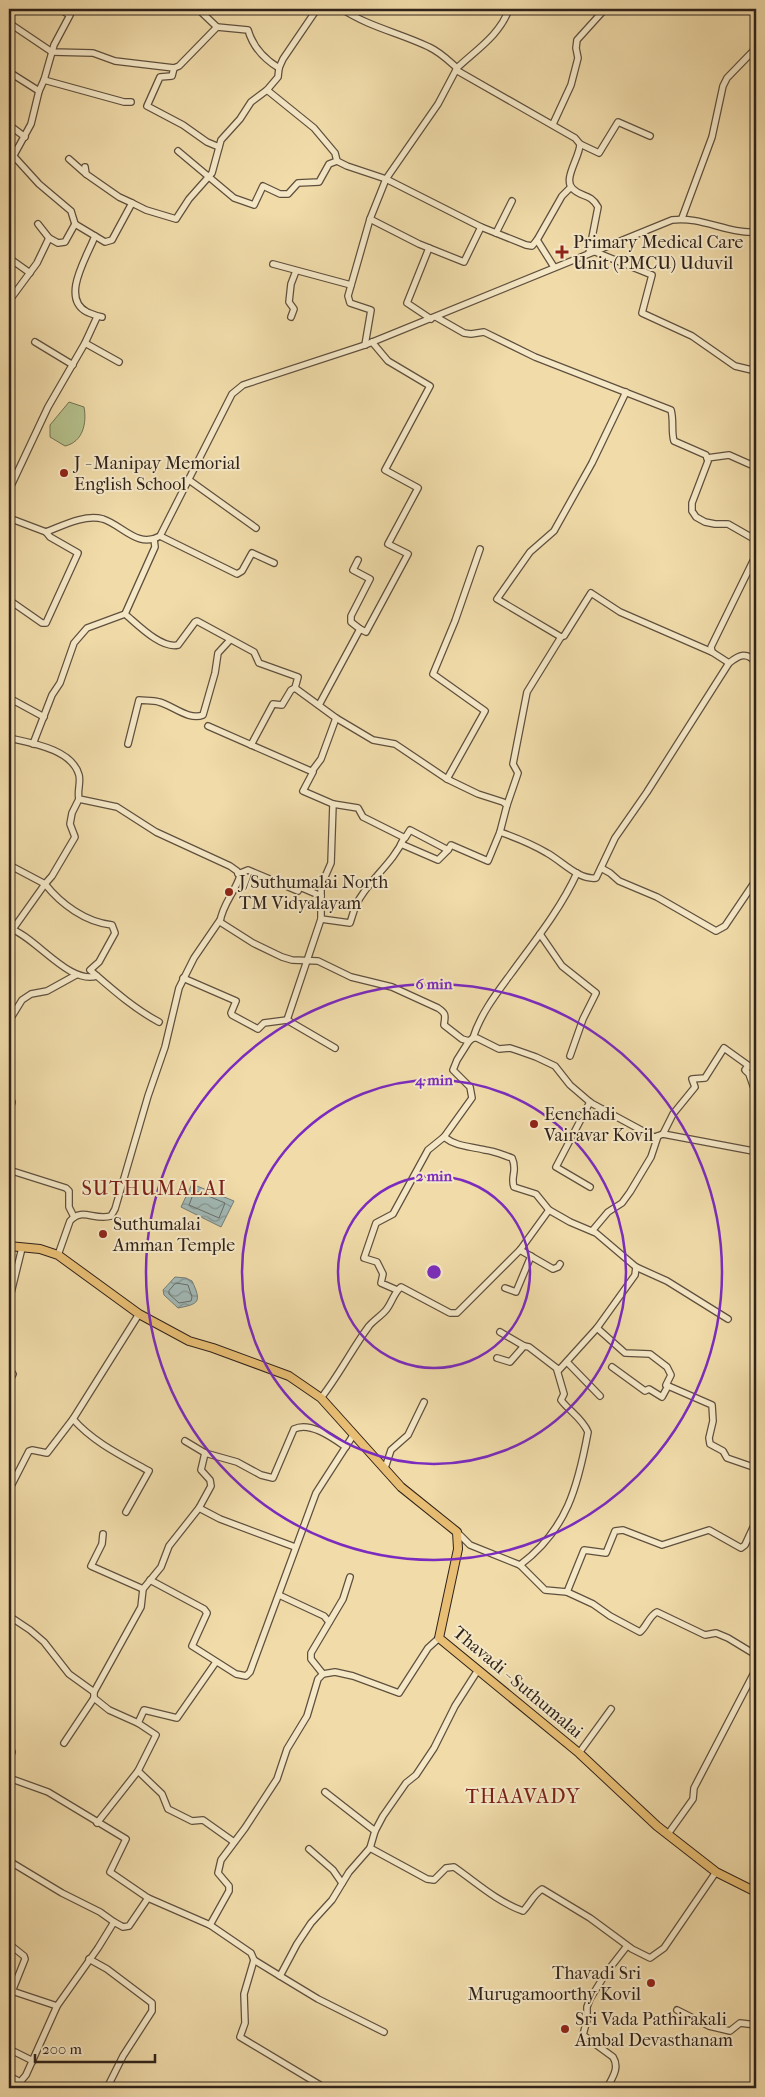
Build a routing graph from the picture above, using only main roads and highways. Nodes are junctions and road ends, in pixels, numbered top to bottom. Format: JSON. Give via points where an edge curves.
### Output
{"nodes":[{"id":1,"x":9,"y":1246,"type":"edge"},
{"id":2,"x":756,"y":1892,"type":"edge"}],
"edges":[{"from":1,"to":2,"type":"main road","name":"Thavadi - Suthumalai","via":[[40,1249],[58,1255],[139,1314],[189,1341],[289,1376],[321,1398],[402,1487],[457,1532],[458,1549],[439,1638],[579,1754],[668,1834],[716,1872]]}]}
